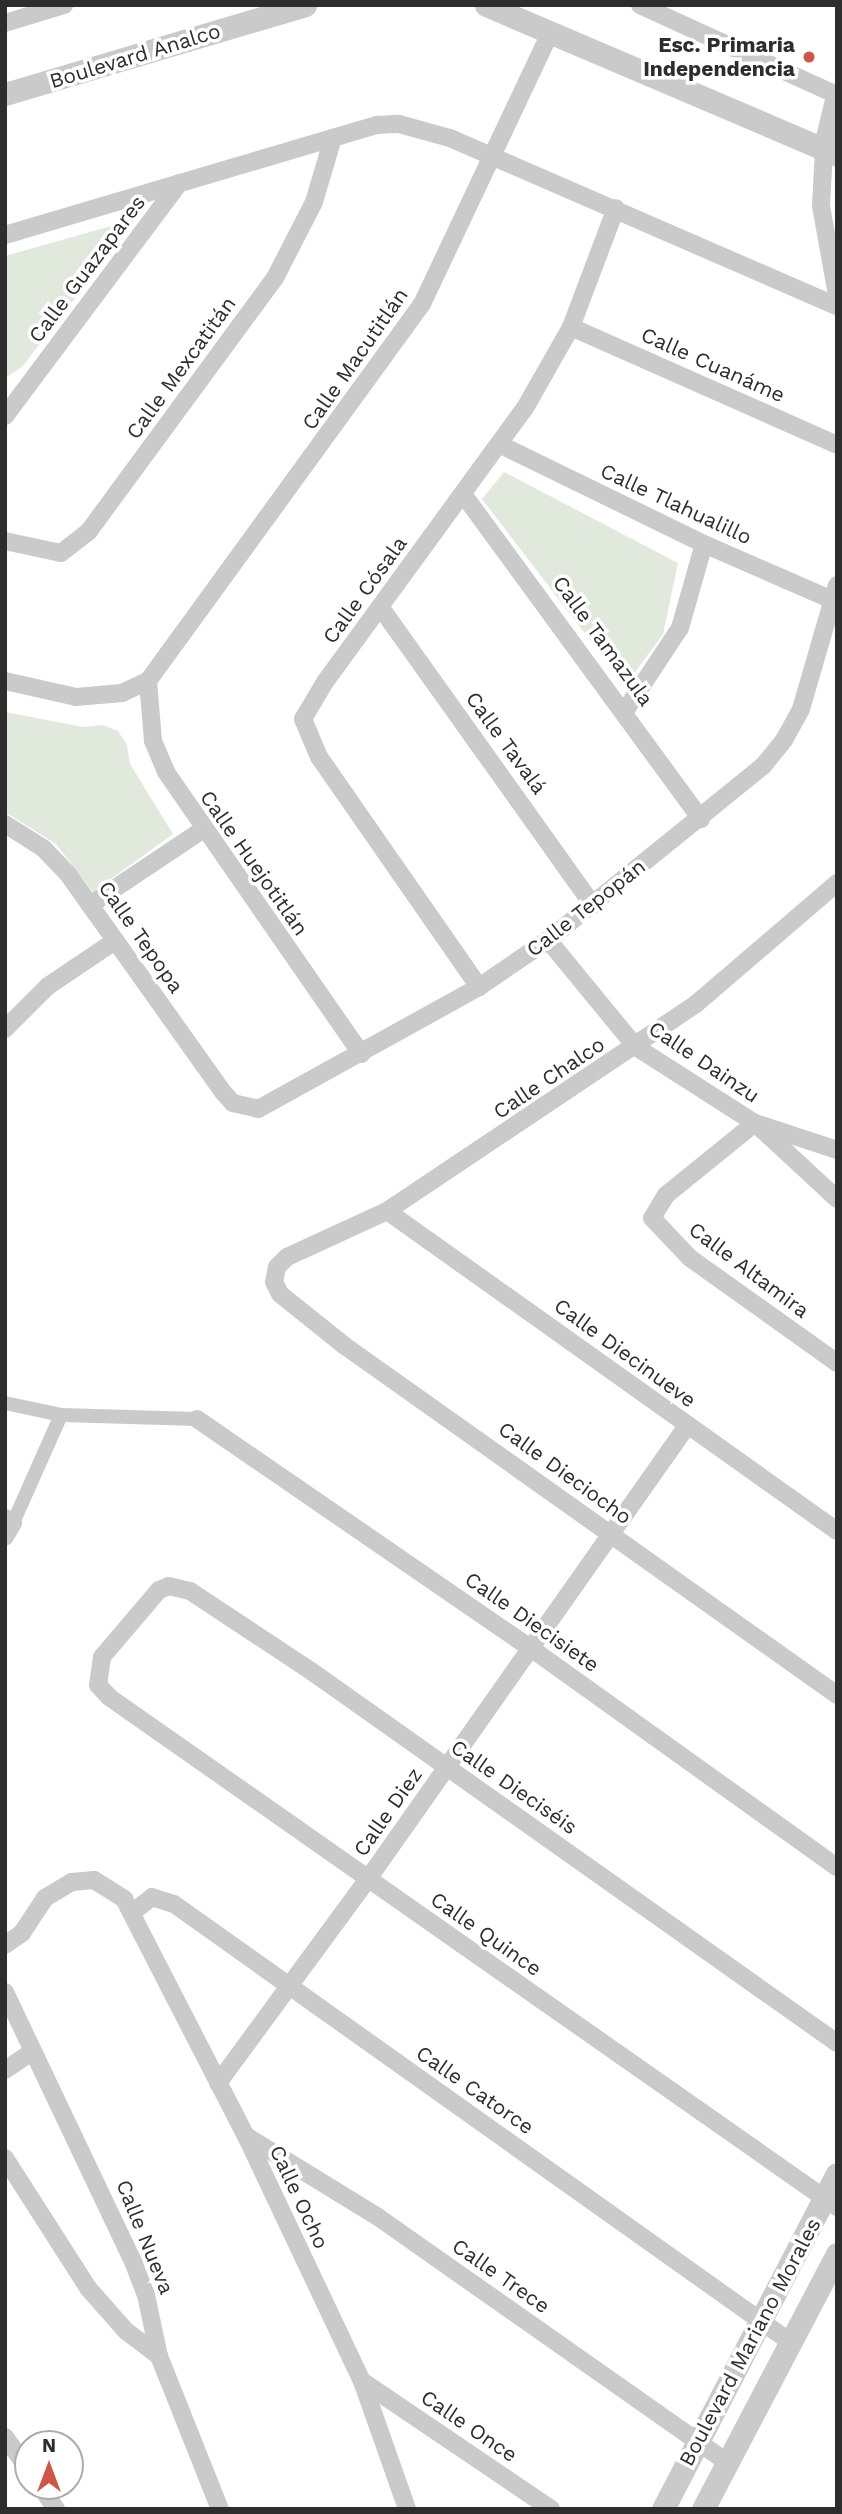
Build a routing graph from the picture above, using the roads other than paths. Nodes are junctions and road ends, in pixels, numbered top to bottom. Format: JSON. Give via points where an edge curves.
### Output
{"nodes":[{"id":1,"x":64,"y":5,"type":"edge"},
{"id":2,"x":304,"y":5,"type":"edge"},
{"id":3,"x":486,"y":5,"type":"edge"},
{"id":4,"x":640,"y":5,"type":"edge"},
{"id":5,"x":5,"y":23,"type":"edge"},
{"id":6,"x":550,"y":33,"type":"junction"},
{"id":7,"x":5,"y":94,"type":"edge"},
{"id":8,"x":835,"y":95,"type":"edge"},
{"id":9,"x":333,"y":138,"type":"junction"},
{"id":10,"x":830,"y":152,"type":"edge"},
{"id":11,"x":489,"y":154,"type":"junction"},
{"id":12,"x":179,"y":183,"type":"junction"},
{"id":13,"x":616,"y":208,"type":"junction"},
{"id":14,"x":5,"y":235,"type":"edge"},
{"id":15,"x":837,"y":295,"type":"edge"},
{"id":16,"x":837,"y":306,"type":"edge"},
{"id":17,"x":571,"y":327,"type":"junction"},
{"id":18,"x":8,"y":406,"type":"edge"},
{"id":19,"x":501,"y":445,"type":"junction"},
{"id":20,"x":837,"y":445,"type":"edge"},
{"id":21,"x":463,"y":494,"type":"junction"},
{"id":22,"x":5,"y":541,"type":"edge"},
{"id":23,"x":704,"y":544,"type":"junction"},
{"id":24,"x":836,"y":596,"type":"edge"},
{"id":25,"x":381,"y":608,"type":"junction"},
{"id":26,"x":5,"y":681,"type":"edge"},
{"id":27,"x":148,"y":681,"type":"junction"},
{"id":28,"x":625,"y":711,"type":"junction"},
{"id":29,"x":701,"y":819,"type":"junction"},
{"id":30,"x":5,"y":824,"type":"edge"},
{"id":31,"x":202,"y":830,"type":"junction"},
{"id":32,"x":837,"y":883,"type":"edge"},
{"id":33,"x":90,"y":905,"type":"junction"},
{"id":34,"x":593,"y":905,"type":"junction"},
{"id":35,"x":548,"y":940,"type":"junction"},
{"id":36,"x":116,"y":941,"type":"junction"},
{"id":37,"x":479,"y":987,"type":"junction"},
{"id":38,"x":7,"y":1019,"type":"edge"},
{"id":39,"x":636,"y":1047,"type":"junction"},
{"id":40,"x":361,"y":1054,"type":"junction"},
{"id":41,"x":223,"y":1093,"type":"joint"},
{"id":42,"x":755,"y":1123,"type":"junction"},
{"id":43,"x":837,"y":1150,"type":"edge"},
{"id":44,"x":837,"y":1199,"type":"edge"},
{"id":45,"x":387,"y":1211,"type":"junction"},
{"id":46,"x":274,"y":1282,"type":"joint"},
{"id":47,"x":837,"y":1363,"type":"edge"},
{"id":48,"x":5,"y":1403,"type":"edge"},
{"id":49,"x":61,"y":1415,"type":"junction"},
{"id":50,"x":197,"y":1419,"type":"joint"},
{"id":51,"x":687,"y":1426,"type":"junction"},
{"id":52,"x":8,"y":1526,"type":"edge"},
{"id":53,"x":837,"y":1531,"type":"edge"},
{"id":54,"x":610,"y":1534,"type":"junction"},
{"id":55,"x":159,"y":1590,"type":"joint"},
{"id":56,"x":533,"y":1649,"type":"junction"},
{"id":57,"x":837,"y":1695,"type":"edge"},
{"id":58,"x":448,"y":1768,"type":"junction"},
{"id":59,"x":837,"y":1867,"type":"edge"},
{"id":60,"x":368,"y":1880,"type":"junction"},
{"id":61,"x":133,"y":1912,"type":"junction"},
{"id":62,"x":5,"y":1945,"type":"edge"},
{"id":63,"x":289,"y":1985,"type":"junction"},
{"id":64,"x":5,"y":1992,"type":"edge"},
{"id":65,"x":837,"y":2043,"type":"edge"},
{"id":66,"x":32,"y":2052,"type":"junction"},
{"id":67,"x":5,"y":2070,"type":"edge"},
{"id":68,"x":218,"y":2083,"type":"junction"},
{"id":69,"x":246,"y":2136,"type":"junction"},
{"id":70,"x":5,"y":2158,"type":"edge"},
{"id":71,"x":837,"y":2175,"type":"edge"},
{"id":72,"x":831,"y":2203,"type":"edge"},
{"id":73,"x":837,"y":2254,"type":"edge"},
{"id":74,"x":762,"y":2323,"type":"junction"},
{"id":75,"x":789,"y":2341,"type":"junction"},
{"id":76,"x":159,"y":2356,"type":"junction"},
{"id":77,"x":362,"y":2381,"type":"junction"},
{"id":78,"x":696,"y":2441,"type":"junction"},
{"id":79,"x":726,"y":2462,"type":"junction"},
{"id":80,"x":220,"y":2509,"type":"edge"},
{"id":81,"x":407,"y":2509,"type":"edge"},
{"id":82,"x":551,"y":2509,"type":"edge"},
{"id":83,"x":663,"y":2509,"type":"edge"},
{"id":84,"x":703,"y":2509,"type":"edge"}],
"edges":[{"from":1,"to":5,"type":"street"},
{"from":2,"to":7,"type":"street","name":"Boulevard Analco"},
{"from":3,"to":6,"type":"street"},
{"from":4,"to":8,"type":"street"},
{"from":6,"to":10,"type":"street"},
{"from":6,"to":11,"type":"street","name":"Calle Macutitlán"},
{"from":8,"to":10,"type":"street"},
{"from":9,"to":11,"type":"street","via":[[399,124],[420,126]]},
{"from":9,"to":12,"type":"street"},
{"from":9,"to":22,"type":"street","name":"Calle Mexcatitán","via":[[314,202],[276,276],[89,531],[61,553]]},
{"from":10,"to":15,"type":"street","via":[[821,206]]},
{"from":11,"to":13,"type":"street"},
{"from":11,"to":27,"type":"street","name":"Calle Macutitlán","via":[[422,304]]},
{"from":12,"to":14,"type":"street"},
{"from":12,"to":18,"type":"street","name":"Calle Guazapares"},
{"from":13,"to":16,"type":"street"},
{"from":13,"to":17,"type":"street","name":"Calle Cósala"},
{"from":17,"to":19,"type":"street","name":"Calle Cósala"},
{"from":17,"to":20,"type":"street","name":"Calle Cuanáme"},
{"from":19,"to":21,"type":"street","name":"Calle Cósala"},
{"from":19,"to":23,"type":"street","name":"Calle Tlahualillo"},
{"from":21,"to":25,"type":"street","name":"Calle Cósala"},
{"from":21,"to":28,"type":"street","name":"Calle Tamazula"},
{"from":23,"to":24,"type":"street","name":"Calle Tlahualillo"},
{"from":23,"to":28,"type":"street","via":[[680,628]]},
{"from":24,"to":29,"type":"street","name":"Calle Tepopán","via":[[801,709],[784,740],[763,766]]},
{"from":25,"to":34,"type":"street","name":"Calle Tavalá"},
{"from":25,"to":37,"type":"street","name":"Calle Cósala","via":[[303,719],[308,738]]},
{"from":26,"to":27,"type":"street","via":[[76,697],[122,693]]},
{"from":27,"to":31,"type":"street","name":"Calle Huejotitlán","via":[[153,741],[166,772]]},
{"from":28,"to":29,"type":"street","name":"Calle Tamazula"},
{"from":29,"to":34,"type":"street","name":"Calle Tepopán"},
{"from":30,"to":33,"type":"street","name":"Calle Tepopa","via":[[43,848]]},
{"from":31,"to":33,"type":"street"},
{"from":31,"to":40,"type":"street","name":"Calle Huejotitlán"},
{"from":32,"to":39,"type":"street","name":"Calle Chalco","via":[[696,1004]]},
{"from":33,"to":36,"type":"street","name":"Calle Tepopa"},
{"from":34,"to":35,"type":"street","name":"Calle Tepopán"},
{"from":35,"to":37,"type":"street","name":"Calle Tepopán"},
{"from":35,"to":39,"type":"street","name":"Calle Dainzu"},
{"from":36,"to":38,"type":"street"},
{"from":36,"to":41,"type":"street","name":"Calle Tepopa"},
{"from":37,"to":40,"type":"street","name":"Calle Tepopán"},
{"from":39,"to":42,"type":"street","name":"Calle Dainzu"},
{"from":39,"to":45,"type":"street","name":"Calle Chalco"},
{"from":40,"to":41,"type":"street","name":"Calle Tepopán","via":[[258,1109],[233,1103]]},
{"from":42,"to":43,"type":"street","name":"Calle Dainzu"},
{"from":42,"to":44,"type":"street"},
{"from":42,"to":47,"type":"street","name":"Calle Altamira","via":[[666,1195],[652,1218],[690,1258]]},
{"from":45,"to":46,"type":"street","name":"Calle Chalco","via":[[287,1257],[277,1268]]},
{"from":45,"to":51,"type":"street","name":"Calle Diecinueve"},
{"from":46,"to":54,"type":"street","name":"Calle Dieciocho","via":[[280,1294],[316,1324]]},
{"from":48,"to":49,"type":"street"},
{"from":49,"to":50,"type":"street"},
{"from":49,"to":52,"type":"street"},
{"from":50,"to":56,"type":"street","name":"Calle Diecisiete"},
{"from":51,"to":53,"type":"street","name":"Calle Diecinueve"},
{"from":51,"to":54,"type":"street","name":"Calle Diez"},
{"from":54,"to":56,"type":"street","name":"Calle Diez"},
{"from":54,"to":57,"type":"street","name":"Calle Dieciocho"},
{"from":55,"to":58,"type":"street","name":"Calle Dieciséis","via":[[180,1587],[206,1600]]},
{"from":55,"to":60,"type":"street","name":"Calle Quince","via":[[102,1657],[98,1685],[109,1698]]},
{"from":56,"to":58,"type":"street","name":"Calle Diez"},
{"from":56,"to":59,"type":"street","name":"Calle Diecisiete"},
{"from":58,"to":60,"type":"street","name":"Calle Diez"},
{"from":58,"to":65,"type":"street","name":"Calle Dieciséis"},
{"from":60,"to":63,"type":"street","name":"Calle Diez"},
{"from":60,"to":72,"type":"street","name":"Calle Quince"},
{"from":61,"to":62,"type":"street","name":"Calle Ocho","via":[[107,1885],[72,1882],[44,1898],[22,1933]]},
{"from":61,"to":63,"type":"street","name":"Calle Catorce","via":[[147,1899],[166,1899]]},
{"from":61,"to":68,"type":"street","name":"Calle Ocho"},
{"from":63,"to":68,"type":"street","name":"Calle Diez"},
{"from":63,"to":74,"type":"street","name":"Calle Catorce"},
{"from":64,"to":66,"type":"street","name":"Calle Nueva"},
{"from":66,"to":67,"type":"street"},
{"from":66,"to":76,"type":"street","name":"Calle Nueva","via":[[134,2264]]},
{"from":68,"to":69,"type":"street","name":"Calle Ocho"},
{"from":69,"to":77,"type":"street","name":"Calle Ocho"},
{"from":69,"to":78,"type":"street","name":"Calle Trece","via":[[378,2217]]},
{"from":70,"to":76,"type":"street","via":[[88,2288],[126,2332]]},
{"from":71,"to":72,"type":"street","name":"Boulevard Mariano Morales"},
{"from":72,"to":74,"type":"street","name":"Boulevard Mariano Morales"},
{"from":73,"to":75,"type":"street","name":"Boulevard Mariano Morales"},
{"from":74,"to":75,"type":"street","name":"Calle Catorce"},
{"from":74,"to":78,"type":"street","name":"Boulevard Mariano Morales"},
{"from":75,"to":79,"type":"street","name":"Boulevard Mariano Morales"},
{"from":76,"to":80,"type":"street","name":"Calle Nueva"},
{"from":77,"to":81,"type":"street","name":"Calle Ocho"},
{"from":77,"to":82,"type":"street","name":"Calle Once"},
{"from":78,"to":79,"type":"street","name":"Calle Trece"},
{"from":78,"to":83,"type":"street","name":"Boulevard Mariano Morales"},
{"from":79,"to":84,"type":"street","name":"Boulevard Mariano Morales"}]}
